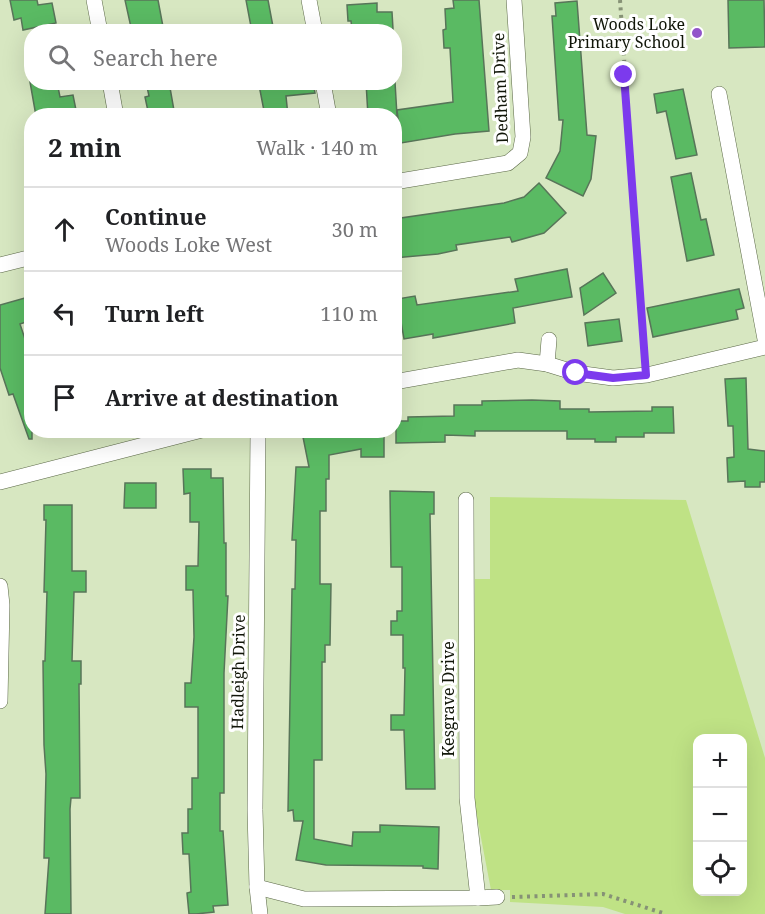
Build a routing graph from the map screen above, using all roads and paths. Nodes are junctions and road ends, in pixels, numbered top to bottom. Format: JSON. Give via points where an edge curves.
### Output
{"nodes":[{"id":1,"x":94,"y":0,"type":"edge"},
{"id":2,"x":309,"y":0,"type":"edge"},
{"id":3,"x":514,"y":0,"type":"edge"},
{"id":4,"x":620,"y":0,"type":"edge"},
{"id":5,"x":98,"y":24,"type":"edge"},
{"id":6,"x":314,"y":24,"type":"edge"},
{"id":7,"x":111,"y":90,"type":"edge"},
{"id":8,"x":324,"y":90,"type":"edge"},
{"id":9,"x":719,"y":93,"type":"dead end"},
{"id":10,"x":115,"y":108,"type":"edge"},
{"id":11,"x":327,"y":108,"type":"edge"},
{"id":12,"x":402,"y":181,"type":"edge"},
{"id":13,"x":24,"y":259,"type":"edge"},
{"id":14,"x":0,"y":266,"type":"edge"},
{"id":15,"x":765,"y":339,"type":"edge"},
{"id":16,"x":549,"y":340,"type":"dead end"},
{"id":17,"x":765,"y":347,"type":"edge"},
{"id":18,"x":547,"y":364,"type":"junction"},
{"id":19,"x":646,"y":375,"type":"junction"},
{"id":20,"x":402,"y":381,"type":"edge"},
{"id":21,"x":171,"y":438,"type":"edge"},
{"id":22,"x":258,"y":438,"type":"edge"},
{"id":23,"x":0,"y":482,"type":"edge"},
{"id":24,"x":466,"y":500,"type":"dead end"},
{"id":25,"x":0,"y":586,"type":"edge"},
{"id":26,"x":0,"y":701,"type":"edge"},
{"id":27,"x":257,"y":887,"type":"junction"},
{"id":28,"x":497,"y":897,"type":"joint"},
{"id":29,"x":478,"y":898,"type":"junction"},
{"id":30,"x":260,"y":914,"type":"edge"},
{"id":31,"x":666,"y":914,"type":"edge"}],
"edges":[{"from":1,"to":5,"type":"street"},
{"from":2,"to":6,"type":"street"},
{"from":3,"to":12,"type":"street","name":"Dedham Drive","via":[[523,137],[520,153],[508,163]]},
{"from":4,"to":19,"type":"path"},
{"from":7,"to":10,"type":"street"},
{"from":8,"to":11,"type":"street"},
{"from":9,"to":15,"type":"street"},
{"from":13,"to":14,"type":"street"},
{"from":16,"to":18,"type":"street"},
{"from":17,"to":19,"type":"street"},
{"from":18,"to":19,"type":"street","via":[[613,378]]},
{"from":18,"to":20,"type":"street","via":[[518,360]]},
{"from":21,"to":23,"type":"street"},
{"from":22,"to":27,"type":"street","name":"Hadleigh Drive"},
{"from":24,"to":29,"type":"street","name":"Kesgrave Drive","via":[[467,798]]},
{"from":25,"to":26,"type":"street"},
{"from":27,"to":29,"type":"street","via":[[304,899]]},
{"from":27,"to":30,"type":"street","name":"Hadleigh Drive"},
{"from":28,"to":29,"type":"street"},
{"from":28,"to":31,"type":"path","via":[[603,894]]}]}
